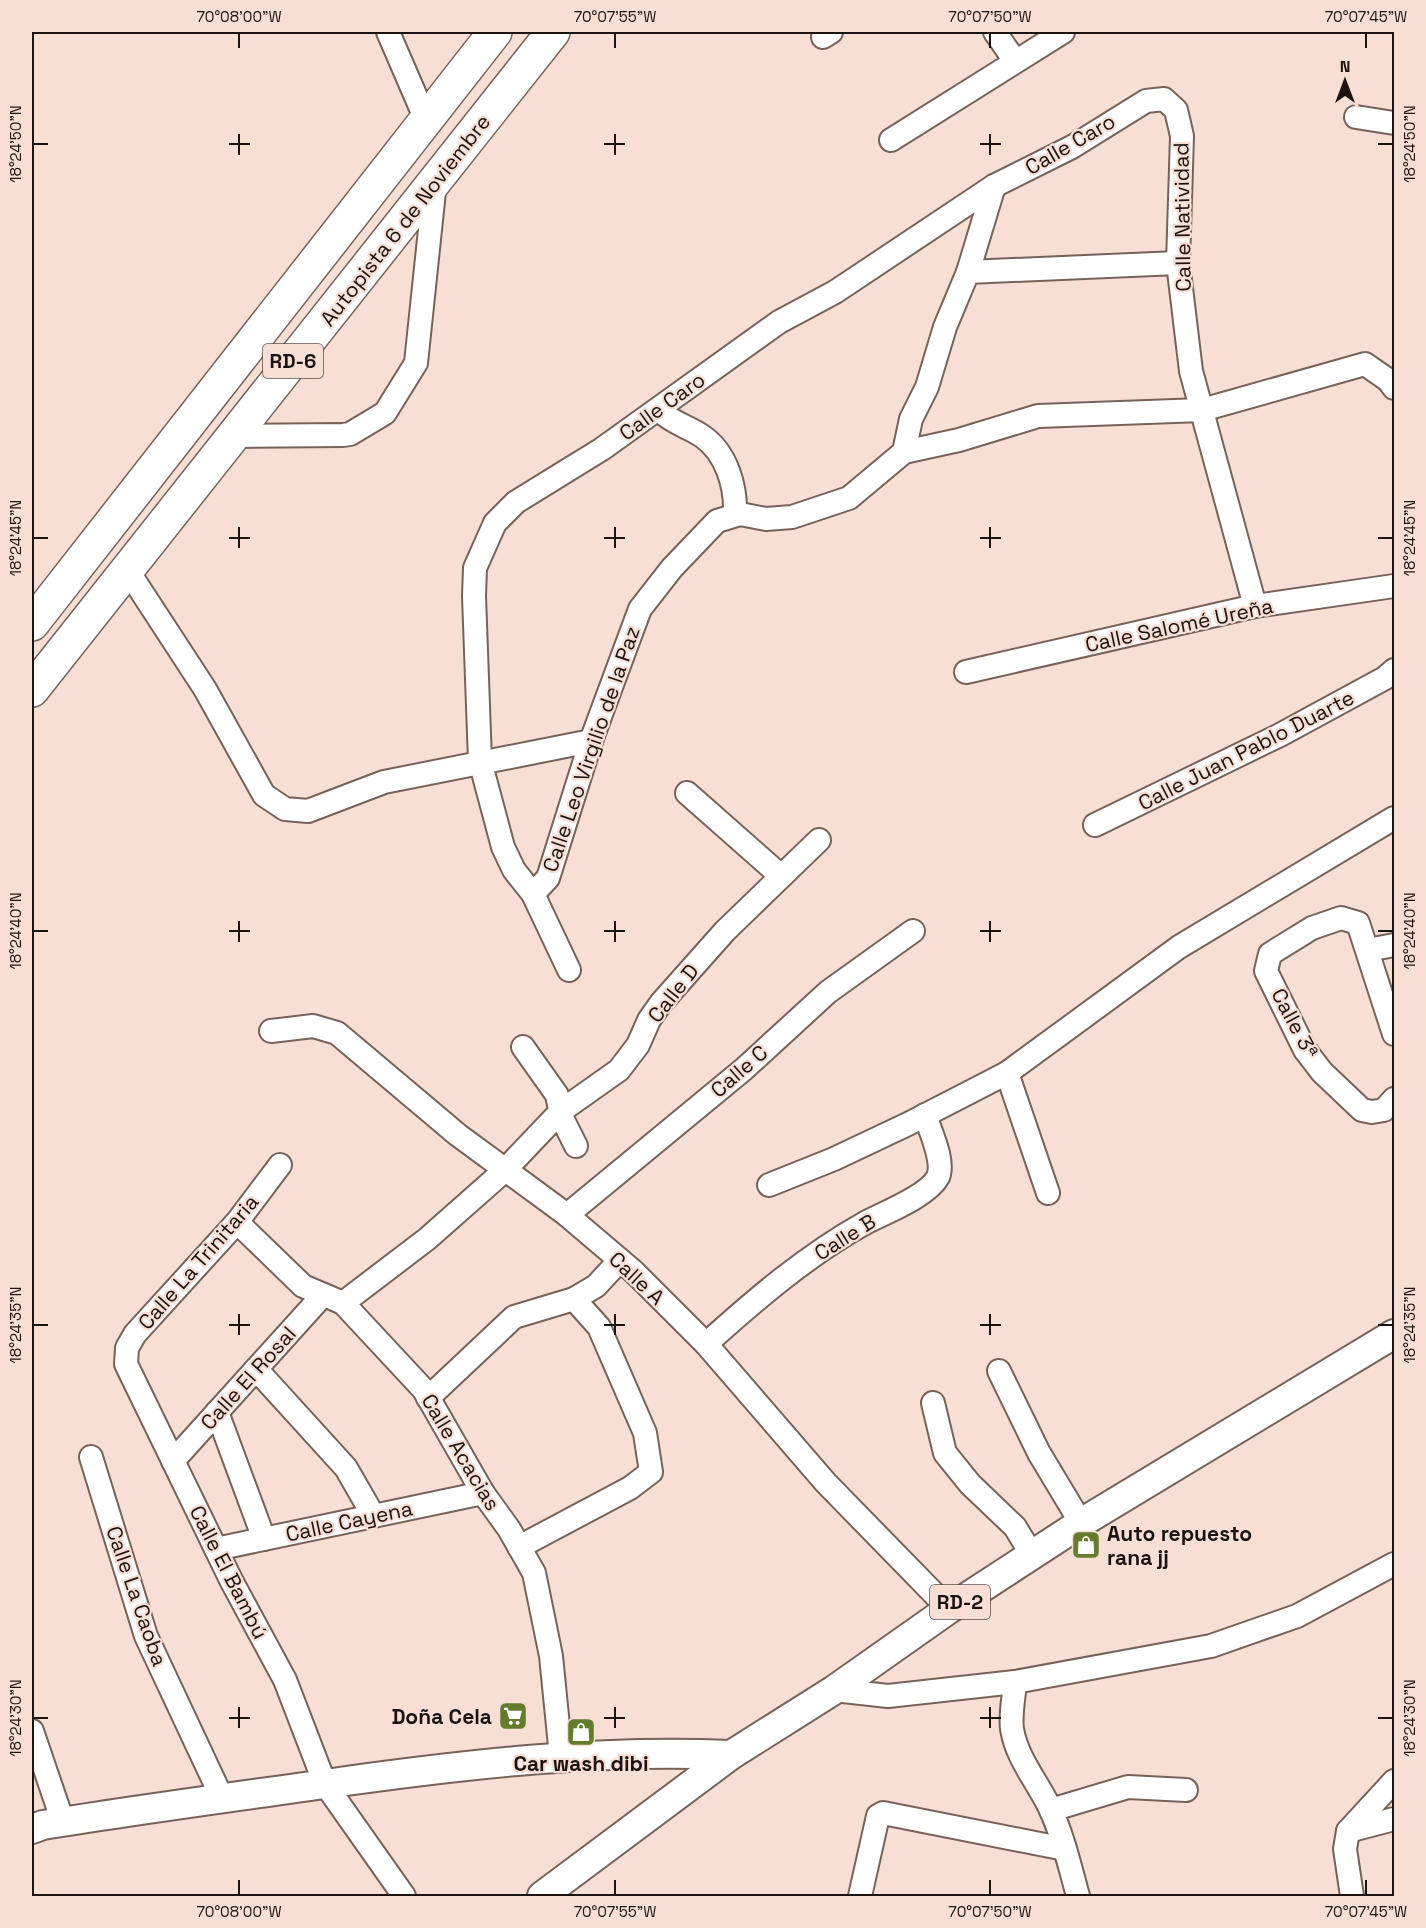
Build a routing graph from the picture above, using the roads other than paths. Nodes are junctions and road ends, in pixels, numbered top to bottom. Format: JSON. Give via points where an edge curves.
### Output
{"nodes":[{"id":1,"x":388,"y":32,"type":"edge"},
{"id":2,"x":495,"y":32,"type":"edge"},
{"id":3,"x":553,"y":32,"type":"edge"},
{"id":4,"x":994,"y":32,"type":"edge"},
{"id":5,"x":1062,"y":32,"type":"edge"},
{"id":6,"x":1015,"y":62,"type":"junction"},
{"id":7,"x":1164,"y":99,"type":"joint"},
{"id":8,"x":1356,"y":117,"type":"dead end"},
{"id":9,"x":426,"y":120,"type":"junction"},
{"id":10,"x":1395,"y":123,"type":"edge"},
{"id":11,"x":891,"y":140,"type":"dead end"},
{"id":12,"x":435,"y":182,"type":"junction"},
{"id":13,"x":994,"y":186,"type":"junction"},
{"id":14,"x":1178,"y":262,"type":"junction"},
{"id":15,"x":968,"y":272,"type":"junction"},
{"id":16,"x":1395,"y":388,"type":"edge"},
{"id":17,"x":659,"y":410,"type":"junction"},
{"id":18,"x":1203,"y":410,"type":"junction"},
{"id":19,"x":234,"y":436,"type":"junction"},
{"id":20,"x":904,"y":452,"type":"junction"},
{"id":21,"x":735,"y":514,"type":"junction"},
{"id":22,"x":128,"y":571,"type":"junction"},
{"id":23,"x":1395,"y":586,"type":"edge"},
{"id":24,"x":1255,"y":606,"type":"junction"},
{"id":25,"x":32,"y":624,"type":"edge"},
{"id":26,"x":1395,"y":670,"type":"edge"},
{"id":27,"x":966,"y":672,"type":"dead end"},
{"id":28,"x":32,"y":690,"type":"edge"},
{"id":29,"x":591,"y":741,"type":"junction"},
{"id":30,"x":480,"y":761,"type":"junction"},
{"id":31,"x":687,"y":793,"type":"dead end"},
{"id":32,"x":1395,"y":818,"type":"edge"},
{"id":33,"x":1095,"y":825,"type":"dead end"},
{"id":34,"x":819,"y":840,"type":"dead end"},
{"id":35,"x":781,"y":876,"type":"junction"},
{"id":36,"x":533,"y":894,"type":"junction"},
{"id":37,"x":913,"y":931,"type":"dead end"},
{"id":38,"x":1395,"y":945,"type":"edge"},
{"id":39,"x":1368,"y":950,"type":"junction"},
{"id":40,"x":568,"y":970,"type":"dead end"},
{"id":41,"x":1392,"y":1023,"type":"edge"},
{"id":42,"x":271,"y":1031,"type":"dead end"},
{"id":43,"x":523,"y":1047,"type":"dead end"},
{"id":44,"x":1007,"y":1073,"type":"junction"},
{"id":45,"x":1395,"y":1099,"type":"edge"},
{"id":46,"x":561,"y":1111,"type":"junction"},
{"id":47,"x":925,"y":1115,"type":"junction"},
{"id":48,"x":576,"y":1146,"type":"dead end"},
{"id":49,"x":280,"y":1165,"type":"dead end"},
{"id":50,"x":504,"y":1171,"type":"junction"},
{"id":51,"x":769,"y":1185,"type":"dead end"},
{"id":52,"x":1048,"y":1193,"type":"dead end"},
{"id":53,"x":567,"y":1215,"type":"junction"},
{"id":54,"x":237,"y":1222,"type":"junction"},
{"id":55,"x":620,"y":1260,"type":"junction"},
{"id":56,"x":333,"y":1299,"type":"junction"},
{"id":57,"x":574,"y":1299,"type":"junction"},
{"id":58,"x":1395,"y":1334,"type":"edge"},
{"id":59,"x":706,"y":1344,"type":"junction"},
{"id":60,"x":126,"y":1364,"type":"joint"},
{"id":61,"x":256,"y":1369,"type":"junction"},
{"id":62,"x":999,"y":1371,"type":"dead end"},
{"id":63,"x":428,"y":1398,"type":"junction"},
{"id":64,"x":933,"y":1403,"type":"dead end"},
{"id":65,"x":217,"y":1412,"type":"junction"},
{"id":66,"x":91,"y":1457,"type":"dead end"},
{"id":67,"x":173,"y":1461,"type":"junction"},
{"id":68,"x":483,"y":1493,"type":"junction"},
{"id":69,"x":373,"y":1515,"type":"junction"},
{"id":70,"x":1081,"y":1523,"type":"junction"},
{"id":71,"x":264,"y":1539,"type":"junction"},
{"id":72,"x":519,"y":1547,"type":"junction"},
{"id":73,"x":216,"y":1549,"type":"junction"},
{"id":74,"x":1032,"y":1555,"type":"junction"},
{"id":75,"x":1395,"y":1564,"type":"edge"},
{"id":76,"x":949,"y":1610,"type":"junction"},
{"id":77,"x":1015,"y":1682,"type":"junction"},
{"id":78,"x":834,"y":1690,"type":"junction"},
{"id":79,"x":32,"y":1731,"type":"edge"},
{"id":80,"x":731,"y":1755,"type":"junction"},
{"id":81,"x":561,"y":1756,"type":"junction"},
{"id":82,"x":1395,"y":1781,"type":"edge"},
{"id":83,"x":326,"y":1784,"type":"junction"},
{"id":84,"x":1186,"y":1790,"type":"dead end"},
{"id":85,"x":222,"y":1797,"type":"junction"},
{"id":86,"x":1051,"y":1810,"type":"junction"},
{"id":87,"x":1395,"y":1819,"type":"edge"},
{"id":88,"x":63,"y":1822,"type":"junction"},
{"id":89,"x":32,"y":1829,"type":"edge"},
{"id":90,"x":1348,"y":1831,"type":"junction"},
{"id":91,"x":1065,"y":1849,"type":"junction"},
{"id":92,"x":557,"y":1891,"type":"edge"},
{"id":93,"x":404,"y":1896,"type":"edge"},
{"id":94,"x":860,"y":1896,"type":"edge"},
{"id":95,"x":1078,"y":1896,"type":"edge"},
{"id":96,"x":1352,"y":1896,"type":"edge"}],
"edges":[{"from":1,"to":9,"type":"street"},
{"from":2,"to":9,"type":"highway","number":"RD-6"},
{"from":3,"to":12,"type":"highway","name":"Autopista 6 de Noviembre","number":"RD-6"},
{"from":4,"to":6,"type":"street"},
{"from":5,"to":6,"type":"street"},
{"from":6,"to":11,"type":"street"},
{"from":7,"to":13,"type":"street","name":"Calle Caro","via":[[1146,101],[1072,147]]},
{"from":7,"to":14,"type":"street","name":"Calle Natividad","via":[[1176,110],[1182,136]]},
{"from":8,"to":10,"type":"street"},
{"from":9,"to":25,"type":"highway","number":"RD-6"},
{"from":12,"to":19,"type":"highway","name":"Autopista 6 de Noviembre","number":"RD-6"},
{"from":12,"to":19,"type":"street","via":[[416,363],[385,413],[350,434]]},
{"from":13,"to":15,"type":"street"},
{"from":13,"to":17,"type":"street","name":"Calle Caro","via":[[835,292],[779,322]]},
{"from":14,"to":15,"type":"street"},
{"from":14,"to":18,"type":"street","name":"Calle Natividad","via":[[1191,371]]},
{"from":15,"to":20,"type":"street","via":[[945,327],[927,387],[911,419]]},
{"from":16,"to":18,"type":"street","via":[[1365,364]]},
{"from":17,"to":21,"type":"street","via":[[671,422],[705,438],[716,450],[734,485]]},
{"from":17,"to":30,"type":"street","name":"Calle Caro","via":[[516,502],[495,523],[484,542],[475,568],[474,596]]},
{"from":18,"to":20,"type":"street","via":[[1038,416]]},
{"from":18,"to":24,"type":"street"},
{"from":19,"to":22,"type":"highway","name":"Autopista 6 de Noviembre","number":"RD-6"},
{"from":20,"to":21,"type":"street","via":[[849,498],[792,517],[766,519]]},
{"from":21,"to":29,"type":"street","name":"Calle Leo Virgilio de la Paz","via":[[714,523],[642,606]]},
{"from":22,"to":28,"type":"highway","name":"Autopista 6 de Noviembre","number":"RD-6"},
{"from":22,"to":30,"type":"street","via":[[205,689],[264,795],[276,806],[308,811],[384,782]]},
{"from":23,"to":24,"type":"street","name":"Calle Salomé Ureña"},
{"from":24,"to":27,"type":"street","name":"Calle Salomé Ureña"},
{"from":26,"to":33,"type":"street","name":"Calle Juan Pablo Duarte","via":[[1280,735]]},
{"from":29,"to":30,"type":"street"},
{"from":29,"to":36,"type":"street","name":"Calle Leo Virgilio de la Paz","via":[[548,878]]},
{"from":30,"to":36,"type":"street","name":"Calle Caro","via":[[503,847],[514,870]]},
{"from":31,"to":35,"type":"street"},
{"from":32,"to":44,"type":"street","via":[[1179,947]]},
{"from":34,"to":35,"type":"street","name":"Calle D"},
{"from":35,"to":46,"type":"street","name":"Calle D","via":[[661,1003],[628,1060],[613,1076]]},
{"from":36,"to":40,"type":"street","name":"Calle Caro"},
{"from":37,"to":53,"type":"street","name":"Calle C","via":[[828,992],[744,1069]]},
{"from":38,"to":39,"type":"street"},
{"from":39,"to":41,"type":"street"},
{"from":39,"to":45,"type":"street","name":"Calle 3ª","via":[[1358,923],[1341,918],[1312,928],[1270,954],[1266,971],[1305,1050],[1322,1072],[1362,1110],[1384,1110]]},
{"from":42,"to":50,"type":"street","name":"Calle A","via":[[313,1026],[337,1033]]},
{"from":43,"to":46,"type":"street","via":[[557,1095]]},
{"from":44,"to":47,"type":"street"},
{"from":44,"to":52,"type":"street"},
{"from":46,"to":48,"type":"street"},
{"from":46,"to":50,"type":"street","name":"Calle D"},
{"from":47,"to":51,"type":"street"},
{"from":47,"to":59,"type":"street","name":"Calle B","via":[[940,1166],[934,1182],[822,1250],[768,1289]]},
{"from":49,"to":54,"type":"street","name":"Calle La Trinitaria"},
{"from":50,"to":53,"type":"street","name":"Calle A"},
{"from":50,"to":56,"type":"street","name":"Calle El Rosal","via":[[427,1239]]},
{"from":53,"to":55,"type":"street","name":"Calle A"},
{"from":54,"to":56,"type":"street","name":"Calle Acacias","via":[[303,1286]]},
{"from":54,"to":60,"type":"street","name":"Calle La Trinitaria","via":[[135,1335],[127,1348]]},
{"from":55,"to":57,"type":"street","via":[[596,1286]]},
{"from":55,"to":59,"type":"street","name":"Calle A"},
{"from":56,"to":61,"type":"street","name":"Calle El Rosal"},
{"from":56,"to":63,"type":"street","name":"Calle Acacias"},
{"from":57,"to":63,"type":"street","via":[[514,1317]]},
{"from":57,"to":72,"type":"street","via":[[599,1327],[645,1433],[651,1472],[630,1488]]},
{"from":58,"to":70,"type":"main road","number":"RD-2"},
{"from":59,"to":76,"type":"street","name":"Calle A","via":[[826,1483]]},
{"from":60,"to":67,"type":"street","name":"Calle El Bambú"},
{"from":61,"to":65,"type":"street","name":"Calle El Rosal"},
{"from":61,"to":69,"type":"street","via":[[346,1468]]},
{"from":62,"to":70,"type":"street","via":[[1039,1453]]},
{"from":63,"to":68,"type":"street","name":"Calle Acacias"},
{"from":64,"to":74,"type":"street","via":[[945,1453],[970,1484],[1015,1527]]},
{"from":65,"to":67,"type":"street","name":"Calle El Rosal"},
{"from":65,"to":71,"type":"street"},
{"from":66,"to":85,"type":"street","name":"Calle La Caoba","via":[[146,1636]]},
{"from":67,"to":73,"type":"street","name":"Calle El Bambú"},
{"from":68,"to":69,"type":"street","name":"Calle Cayena"},
{"from":68,"to":72,"type":"street","name":"Calle Acacias"},
{"from":69,"to":71,"type":"street","name":"Calle Cayena"},
{"from":70,"to":74,"type":"main road","number":"RD-2"},
{"from":71,"to":73,"type":"street","name":"Calle Cayena"},
{"from":72,"to":81,"type":"street","name":"Calle Acacias","via":[[534,1573],[551,1656]]},
{"from":73,"to":83,"type":"street","name":"Calle El Bambú","via":[[285,1680]]},
{"from":74,"to":76,"type":"main road","number":"RD-2"},
{"from":75,"to":77,"type":"street","via":[[1297,1616],[1211,1646]]},
{"from":76,"to":78,"type":"main road","number":"RD-2"},
{"from":77,"to":78,"type":"street","via":[[888,1696]]},
{"from":77,"to":86,"type":"street","via":[[1012,1727],[1019,1755]]},
{"from":78,"to":80,"type":"main road","number":"RD-2"},
{"from":79,"to":88,"type":"street"},
{"from":80,"to":81,"type":"main road","via":[[672,1752]]},
{"from":80,"to":92,"type":"main road","number":"RD-2"},
{"from":81,"to":83,"type":"main road"},
{"from":82,"to":90,"type":"street"},
{"from":83,"to":85,"type":"main road"},
{"from":83,"to":93,"type":"street","name":"Calle El Bambú"},
{"from":84,"to":86,"type":"street","via":[[1128,1787]]},
{"from":85,"to":88,"type":"main road"},
{"from":86,"to":91,"type":"street"},
{"from":87,"to":90,"type":"street"},
{"from":88,"to":89,"type":"main road"},
{"from":90,"to":96,"type":"street","via":[[1345,1849]]},
{"from":91,"to":94,"type":"street","via":[[883,1813],[878,1816]]},
{"from":91,"to":95,"type":"street"}]}
